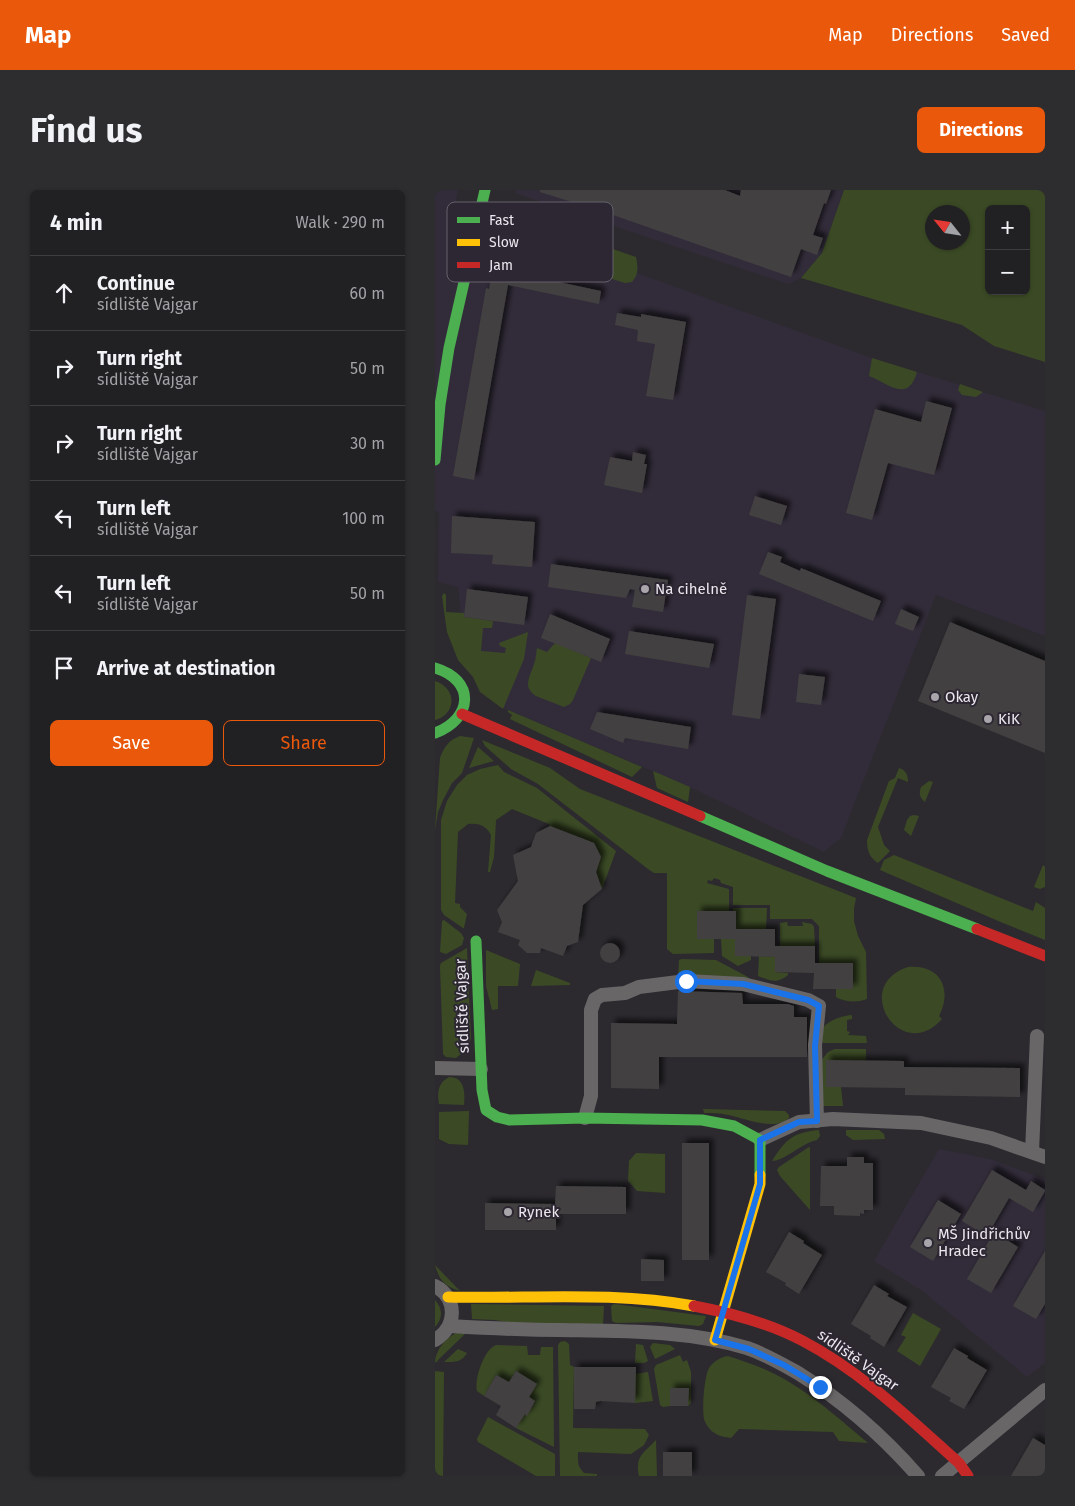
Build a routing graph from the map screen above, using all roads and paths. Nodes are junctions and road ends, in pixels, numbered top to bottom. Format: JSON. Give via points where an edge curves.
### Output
{"nodes":[{"id":1,"x":464,"y":282,"type":"edge"},
{"id":2,"x":435,"y":460,"type":"edge"},
{"id":3,"x":435,"y":668,"type":"edge"},
{"id":4,"x":462,"y":714,"type":"junction"},
{"id":5,"x":435,"y":733,"type":"edge"},
{"id":6,"x":476,"y":941,"type":"dead end"},
{"id":7,"x":1045,"y":956,"type":"edge"},
{"id":8,"x":1037,"y":1036,"type":"dead end"},
{"id":9,"x":435,"y":1068,"type":"edge"},
{"id":10,"x":481,"y":1069,"type":"junction"},
{"id":11,"x":585,"y":1118,"type":"junction"},
{"id":12,"x":817,"y":1121,"type":"junction"},
{"id":13,"x":760,"y":1140,"type":"junction"},
{"id":14,"x":1039,"y":1154,"type":"edge"},
{"id":15,"x":435,"y":1286,"type":"edge"},
{"id":16,"x":448,"y":1297,"type":"junction"},
{"id":17,"x":722,"y":1311,"type":"junction"},
{"id":18,"x":450,"y":1326,"type":"junction"},
{"id":19,"x":435,"y":1340,"type":"edge"},
{"id":20,"x":715,"y":1340,"type":"junction"},
{"id":21,"x":1045,"y":1390,"type":"edge"},
{"id":22,"x":959,"y":1463,"type":"junction"},
{"id":23,"x":918,"y":1476,"type":"edge"},
{"id":24,"x":942,"y":1476,"type":"edge"},
{"id":25,"x":968,"y":1476,"type":"edge"}],
"edges":[{"from":1,"to":2,"type":"street","via":[[449,348]]},
{"from":3,"to":4,"type":"street","via":[[449,672],[462,686],[465,705]]},
{"from":4,"to":5,"type":"street","via":[[447,730]]},
{"from":4,"to":7,"type":"street","via":[[827,871]]},
{"from":6,"to":10,"type":"street","name":"sídliště Vajgar"},
{"from":8,"to":14,"type":"street"},
{"from":9,"to":10,"type":"street","name":"sídliště Vajgar"},
{"from":10,"to":11,"type":"street","name":"sídliště Vajgar","via":[[486,1110],[497,1117],[509,1120]]},
{"from":11,"to":12,"type":"street","via":[[591,1096],[591,1010],[595,999],[639,987],[686,981],[743,984],[808,1000],[819,1006],[815,1046]]},
{"from":11,"to":13,"type":"street","name":"sídliště Vajgar","via":[[702,1120],[734,1126]]},
{"from":12,"to":13,"type":"street","via":[[799,1122]]},
{"from":12,"to":14,"type":"street","via":[[921,1123],[991,1138]]},
{"from":13,"to":17,"type":"street","via":[[760,1184]]},
{"from":15,"to":16,"type":"street"},
{"from":16,"to":17,"type":"street","name":"sídliště Vajgar","via":[[608,1297],[658,1300]]},
{"from":16,"to":18,"type":"street","via":[[453,1314]]},
{"from":17,"to":20,"type":"street"},
{"from":17,"to":22,"type":"street","name":"sídliště Vajgar","via":[[801,1340],[838,1362],[895,1406]]},
{"from":18,"to":19,"type":"street"},
{"from":18,"to":20,"type":"street","via":[[610,1330]]},
{"from":20,"to":23,"type":"street","via":[[763,1355],[820,1387],[861,1418]]},
{"from":21,"to":22,"type":"street"},
{"from":22,"to":24,"type":"street"},
{"from":22,"to":25,"type":"street","name":"sídliště Vajgar"}]}
